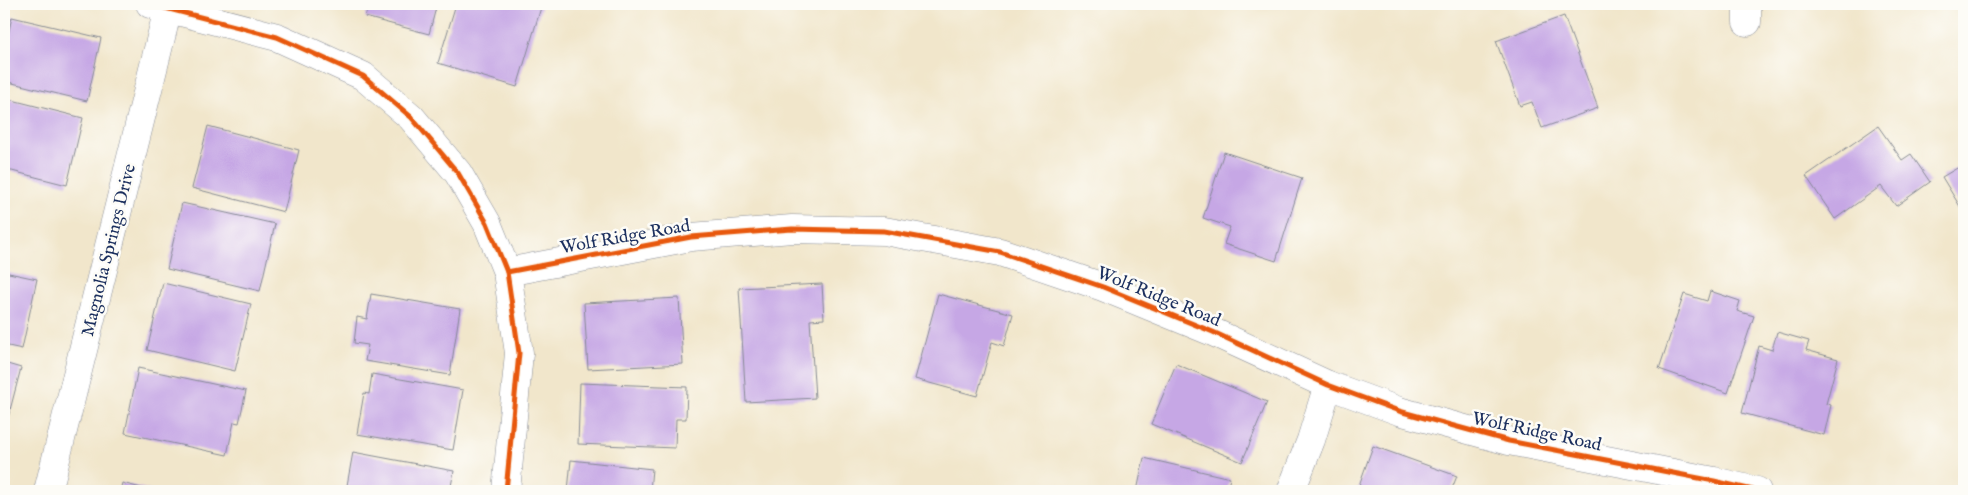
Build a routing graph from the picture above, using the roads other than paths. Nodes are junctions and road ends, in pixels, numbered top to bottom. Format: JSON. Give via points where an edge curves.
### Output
{"nodes":[{"id":1,"x":159,"y":6,"type":"edge"},
{"id":2,"x":507,"y":272,"type":"junction"},
{"id":3,"x":1328,"y":385,"type":"junction"},
{"id":4,"x":1712,"y":486,"type":"edge"},
{"id":5,"x":48,"y":491,"type":"edge"},
{"id":6,"x":506,"y":491,"type":"edge"},
{"id":7,"x":1291,"y":491,"type":"edge"},
{"id":8,"x":1757,"y":491,"type":"edge"}],
"edges":[{"from":1,"to":2,"type":"street","via":[[277,37],[363,76],[411,117],[458,172],[487,223]]},
{"from":1,"to":5,"type":"street","name":"Magnolia Springs Drive"},
{"from":2,"to":3,"type":"street","name":"Wolf Ridge Road","via":[[691,237],[792,229],[884,231],[1000,252],[1103,287],[1213,332]]},
{"from":2,"to":6,"type":"street","via":[[519,353]]},
{"from":3,"to":4,"type":"street","name":"Wolf Ridge Road","via":[[1400,411],[1509,441]]},
{"from":3,"to":7,"type":"street"},
{"from":4,"to":8,"type":"street","name":"Wolf Ridge Road"}]}
